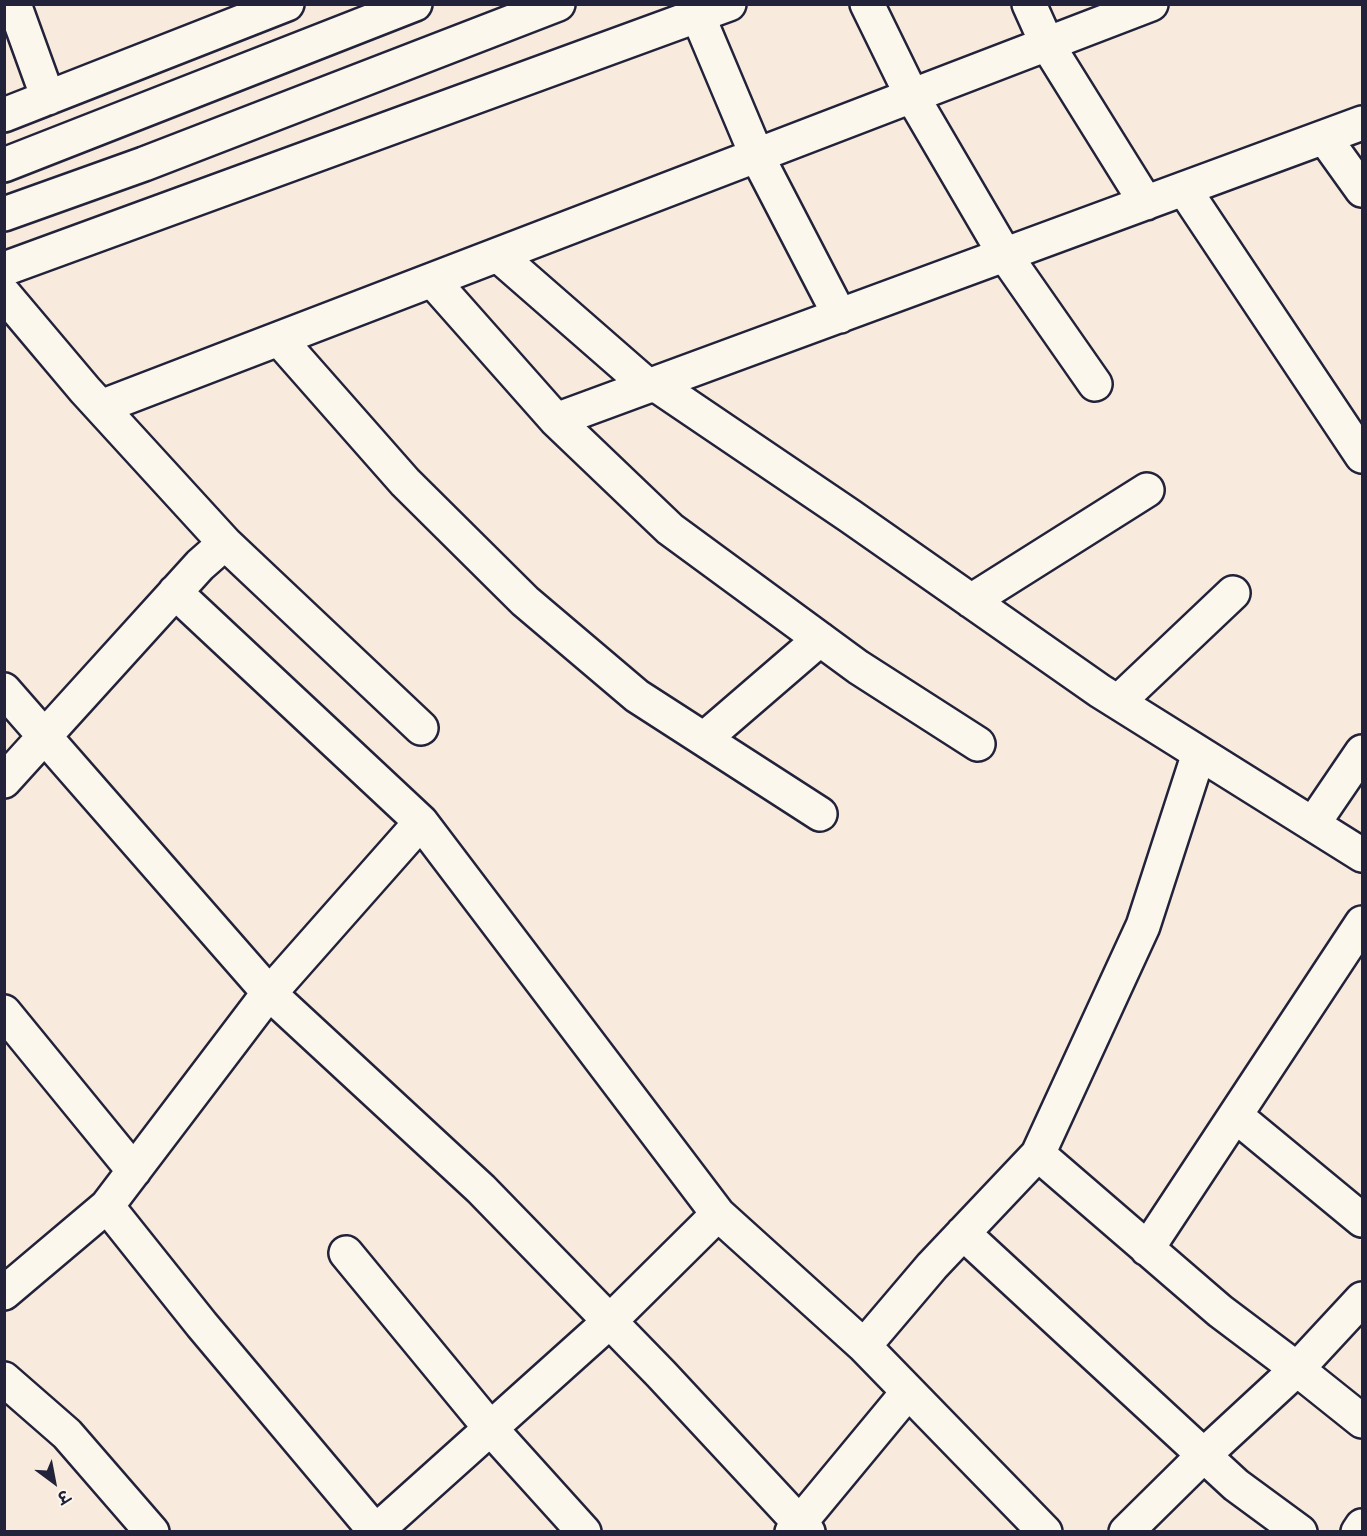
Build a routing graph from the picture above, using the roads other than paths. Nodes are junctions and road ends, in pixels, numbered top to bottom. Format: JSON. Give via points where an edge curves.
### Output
{"nodes":[{"id":1,"x":14,"y":4,"type":"edge"},
{"id":2,"x":287,"y":4,"type":"edge"},
{"id":3,"x":415,"y":4,"type":"edge"},
{"id":4,"x":558,"y":4,"type":"edge"},
{"id":5,"x":729,"y":4,"type":"edge"},
{"id":6,"x":867,"y":4,"type":"edge"},
{"id":7,"x":1029,"y":4,"type":"edge"},
{"id":8,"x":1151,"y":4,"type":"edge"},
{"id":9,"x":695,"y":10,"type":"edge"},
{"id":10,"x":1047,"y":44,"type":"junction"},
{"id":11,"x":912,"y":96,"type":"junction"},
{"id":12,"x":48,"y":98,"type":"junction"},
{"id":13,"x":4,"y":115,"type":"edge"},
{"id":14,"x":1362,"y":123,"type":"edge"},
{"id":15,"x":1324,"y":137,"type":"junction"},
{"id":16,"x":757,"y":156,"type":"junction"},
{"id":17,"x":4,"y":165,"type":"edge"},
{"id":18,"x":1184,"y":189,"type":"junction"},
{"id":19,"x":1362,"y":190,"type":"edge"},
{"id":20,"x":1146,"y":203,"type":"junction"},
{"id":21,"x":4,"y":214,"type":"edge"},
{"id":22,"x":498,"y":255,"type":"junction"},
{"id":23,"x":1005,"y":255,"type":"junction"},
{"id":24,"x":4,"y":268,"type":"edge"},
{"id":25,"x":432,"y":280,"type":"junction"},
{"id":26,"x":4,"y":294,"type":"edge"},
{"id":27,"x":840,"y":316,"type":"junction"},
{"id":28,"x":279,"y":339,"type":"junction"},
{"id":29,"x":1095,"y":384,"type":"dead end"},
{"id":30,"x":648,"y":386,"type":"junction"},
{"id":31,"x":101,"y":407,"type":"junction"},
{"id":32,"x":556,"y":420,"type":"junction"},
{"id":33,"x":1362,"y":456,"type":"edge"},
{"id":34,"x":1147,"y":490,"type":"dead end"},
{"id":35,"x":225,"y":543,"type":"junction"},
{"id":36,"x":175,"y":592,"type":"junction"},
{"id":37,"x":1233,"y":593,"type":"dead end"},
{"id":38,"x":971,"y":600,"type":"junction"},
{"id":39,"x":820,"y":639,"type":"junction"},
{"id":40,"x":4,"y":690,"type":"edge"},
{"id":41,"x":1118,"y":702,"type":"junction"},
{"id":42,"x":421,"y":728,"type":"dead end"},
{"id":43,"x":45,"y":736,"type":"junction"},
{"id":44,"x":704,"y":739,"type":"junction"},
{"id":45,"x":978,"y":744,"type":"dead end"},
{"id":46,"x":1362,"y":752,"type":"edge"},
{"id":47,"x":1199,"y":753,"type":"junction"},
{"id":48,"x":4,"y":781,"type":"edge"},
{"id":49,"x":820,"y":814,"type":"dead end"},
{"id":50,"x":421,"y":822,"type":"junction"},
{"id":51,"x":1313,"y":824,"type":"junction"},
{"id":52,"x":1362,"y":855,"type":"edge"},
{"id":53,"x":1362,"y":923,"type":"edge"},
{"id":54,"x":269,"y":993,"type":"junction"},
{"id":55,"x":4,"y":1012,"type":"edge"},
{"id":56,"x":1236,"y":1116,"type":"junction"},
{"id":57,"x":1038,"y":1154,"type":"junction"},
{"id":58,"x":134,"y":1171,"type":"junction"},
{"id":59,"x":107,"y":1206,"type":"junction"},
{"id":60,"x":718,"y":1214,"type":"junction"},
{"id":61,"x":1362,"y":1220,"type":"edge"},
{"id":62,"x":963,"y":1233,"type":"junction"},
{"id":63,"x":1147,"y":1249,"type":"junction"},
{"id":64,"x":346,"y":1253,"type":"dead end"},
{"id":65,"x":4,"y":1293,"type":"edge"},
{"id":66,"x":1362,"y":1299,"type":"edge"},
{"id":67,"x":610,"y":1322,"type":"junction"},
{"id":68,"x":864,"y":1346,"type":"junction"},
{"id":69,"x":1297,"y":1369,"type":"junction"},
{"id":70,"x":4,"y":1379,"type":"edge"},
{"id":71,"x":908,"y":1392,"type":"junction"},
{"id":72,"x":1362,"y":1421,"type":"edge"},
{"id":73,"x":490,"y":1429,"type":"junction"},
{"id":74,"x":1204,"y":1455,"type":"junction"},
{"id":75,"x":1362,"y":1526,"type":"edge"},
{"id":76,"x":800,"y":1528,"type":"edge"},
{"id":77,"x":376,"y":1531,"type":"edge"},
{"id":78,"x":152,"y":1532,"type":"edge"},
{"id":79,"x":584,"y":1532,"type":"edge"},
{"id":80,"x":1045,"y":1532,"type":"edge"},
{"id":81,"x":1126,"y":1532,"type":"edge"},
{"id":82,"x":1300,"y":1532,"type":"edge"},
{"id":83,"x":1358,"y":1532,"type":"edge"}],
"edges":[{"from":1,"to":12,"type":"street"},
{"from":2,"to":12,"type":"street"},
{"from":3,"to":17,"type":"street"},
{"from":4,"to":21,"type":"street","via":[[155,160]]},
{"from":5,"to":9,"type":"street"},
{"from":6,"to":11,"type":"street"},
{"from":7,"to":10,"type":"street"},
{"from":8,"to":10,"type":"street"},
{"from":9,"to":16,"type":"street"},
{"from":9,"to":24,"type":"street"},
{"from":10,"to":11,"type":"street"},
{"from":10,"to":20,"type":"street"},
{"from":11,"to":16,"type":"street"},
{"from":11,"to":23,"type":"street"},
{"from":12,"to":13,"type":"street"},
{"from":14,"to":15,"type":"street"},
{"from":15,"to":18,"type":"street"},
{"from":15,"to":19,"type":"street"},
{"from":16,"to":22,"type":"street"},
{"from":16,"to":27,"type":"street"},
{"from":18,"to":20,"type":"street"},
{"from":18,"to":33,"type":"street"},
{"from":20,"to":23,"type":"street"},
{"from":22,"to":25,"type":"street"},
{"from":22,"to":30,"type":"street"},
{"from":23,"to":27,"type":"street"},
{"from":23,"to":29,"type":"street"},
{"from":25,"to":28,"type":"street"},
{"from":25,"to":32,"type":"street"},
{"from":26,"to":31,"type":"street"},
{"from":27,"to":30,"type":"street"},
{"from":28,"to":31,"type":"street"},
{"from":28,"to":44,"type":"street","via":[[405,482],[525,601],[637,696]]},
{"from":30,"to":32,"type":"street"},
{"from":30,"to":38,"type":"street","via":[[658,386]]},
{"from":31,"to":35,"type":"street"},
{"from":32,"to":39,"type":"street","via":[[670,529]]},
{"from":34,"to":38,"type":"street"},
{"from":35,"to":36,"type":"street"},
{"from":35,"to":42,"type":"street"},
{"from":36,"to":43,"type":"street"},
{"from":36,"to":50,"type":"street"},
{"from":37,"to":41,"type":"street"},
{"from":38,"to":41,"type":"street"},
{"from":39,"to":44,"type":"street"},
{"from":39,"to":45,"type":"street"},
{"from":40,"to":43,"type":"street"},
{"from":41,"to":47,"type":"street"},
{"from":43,"to":48,"type":"street"},
{"from":43,"to":54,"type":"street"},
{"from":44,"to":49,"type":"street"},
{"from":46,"to":51,"type":"street"},
{"from":47,"to":51,"type":"street"},
{"from":47,"to":57,"type":"street","via":[[1143,926]]},
{"from":50,"to":54,"type":"street"},
{"from":50,"to":60,"type":"street"},
{"from":51,"to":52,"type":"street"},
{"from":53,"to":56,"type":"street"},
{"from":54,"to":58,"type":"street"},
{"from":54,"to":67,"type":"street","via":[[481,1189]]},
{"from":55,"to":58,"type":"street"},
{"from":56,"to":61,"type":"street"},
{"from":56,"to":63,"type":"street"},
{"from":57,"to":62,"type":"street"},
{"from":57,"to":63,"type":"street"},
{"from":58,"to":59,"type":"street"},
{"from":59,"to":65,"type":"street"},
{"from":59,"to":77,"type":"street"},
{"from":60,"to":67,"type":"street"},
{"from":60,"to":68,"type":"street"},
{"from":62,"to":68,"type":"street"},
{"from":62,"to":74,"type":"street"},
{"from":63,"to":69,"type":"street"},
{"from":64,"to":73,"type":"street"},
{"from":66,"to":69,"type":"street"},
{"from":67,"to":73,"type":"street"},
{"from":67,"to":76,"type":"street"},
{"from":68,"to":71,"type":"street"},
{"from":69,"to":72,"type":"street"},
{"from":69,"to":74,"type":"street"},
{"from":70,"to":78,"type":"street","via":[[67,1434]]},
{"from":71,"to":76,"type":"street"},
{"from":71,"to":80,"type":"street"},
{"from":73,"to":77,"type":"street"},
{"from":73,"to":79,"type":"street"},
{"from":74,"to":81,"type":"street"},
{"from":74,"to":82,"type":"street","via":[[1236,1485]]},
{"from":75,"to":83,"type":"street"}]}
